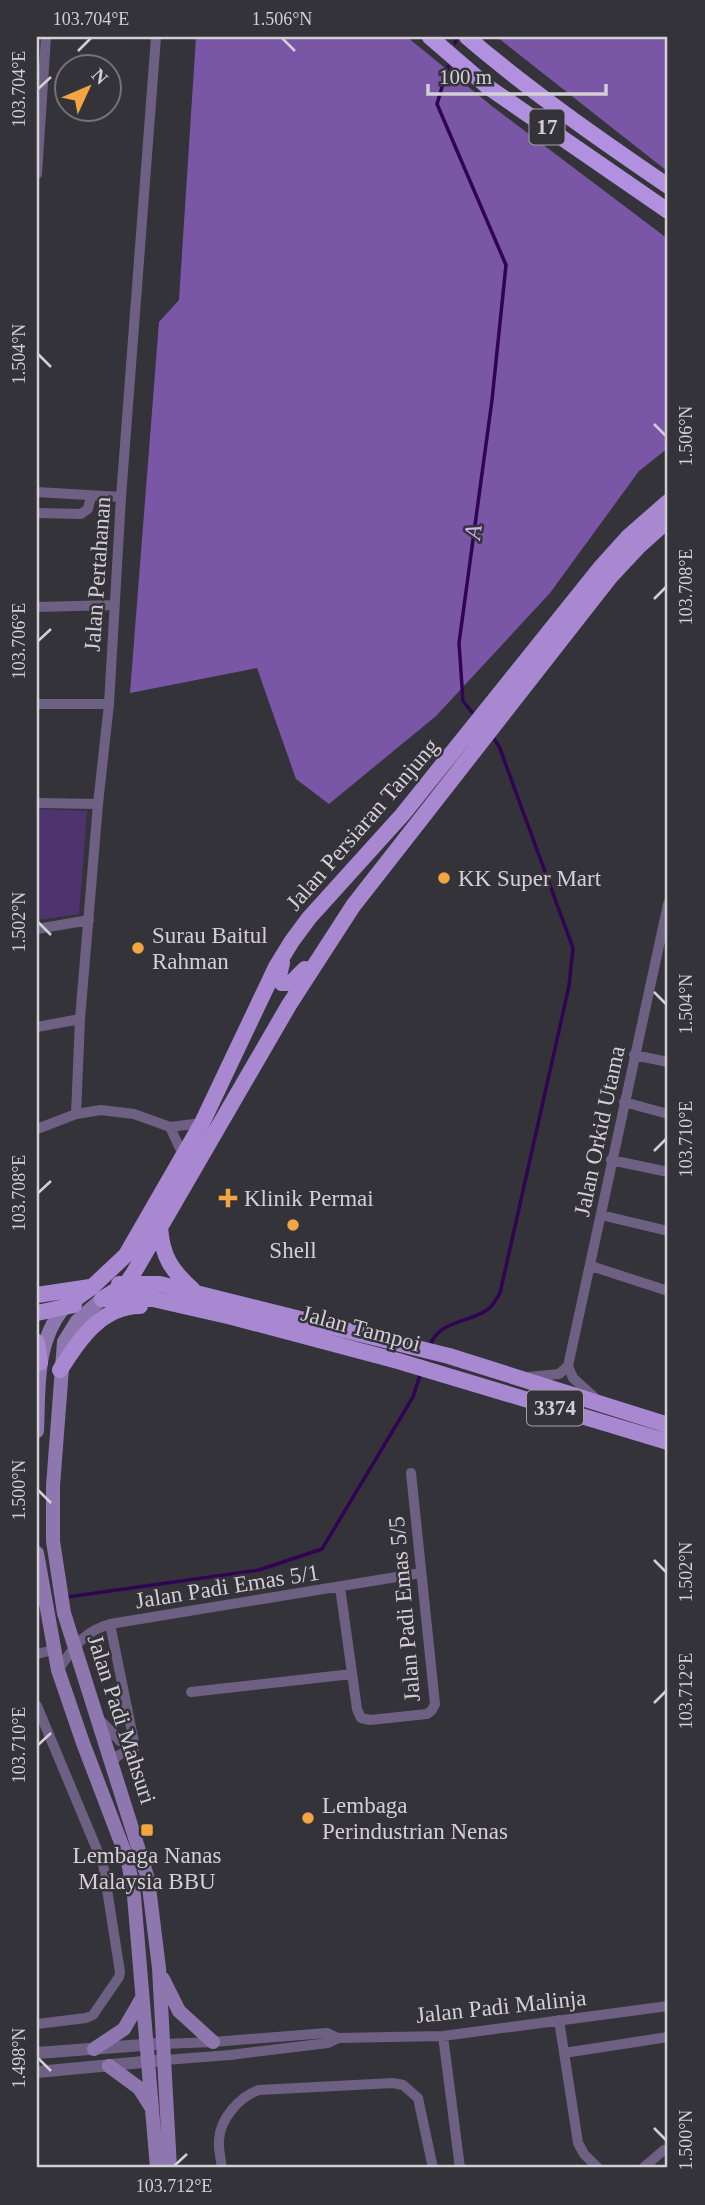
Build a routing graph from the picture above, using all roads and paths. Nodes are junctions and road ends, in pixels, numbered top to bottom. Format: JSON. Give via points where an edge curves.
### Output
{"nodes":[{"id":1,"x":156,"y":37,"type":"edge"},
{"id":2,"x":430,"y":37,"type":"edge"},
{"id":3,"x":467,"y":37,"type":"edge"},
{"id":4,"x":43,"y":43,"type":"edge"},
{"id":5,"x":37,"y":174,"type":"edge"},
{"id":6,"x":668,"y":186,"type":"edge"},
{"id":7,"x":668,"y":211,"type":"edge"},
{"id":8,"x":37,"y":492,"type":"edge"},
{"id":9,"x":90,"y":496,"type":"junction"},
{"id":10,"x":121,"y":497,"type":"junction"},
{"id":11,"x":668,"y":502,"type":"edge"},
{"id":12,"x":37,"y":513,"type":"edge"},
{"id":13,"x":668,"y":520,"type":"edge"},
{"id":14,"x":114,"y":605,"type":"junction"},
{"id":15,"x":37,"y":607,"type":"edge"},
{"id":16,"x":37,"y":704,"type":"edge"},
{"id":17,"x":108,"y":704,"type":"junction"},
{"id":18,"x":37,"y":803,"type":"edge"},
{"id":19,"x":98,"y":804,"type":"junction"},
{"id":20,"x":668,"y":904,"type":"edge"},
{"id":21,"x":89,"y":920,"type":"junction"},
{"id":22,"x":37,"y":929,"type":"edge"},
{"id":23,"x":292,"y":941,"type":"junction"},
{"id":24,"x":319,"y":958,"type":"junction"},
{"id":25,"x":80,"y":1019,"type":"junction"},
{"id":26,"x":37,"y":1027,"type":"edge"},
{"id":27,"x":634,"y":1055,"type":"junction"},
{"id":28,"x":668,"y":1062,"type":"edge"},
{"id":29,"x":624,"y":1102,"type":"junction"},
{"id":30,"x":76,"y":1114,"type":"junction"},
{"id":31,"x":668,"y":1114,"type":"edge"},
{"id":32,"x":202,"y":1124,"type":"junction"},
{"id":33,"x":170,"y":1127,"type":"junction"},
{"id":34,"x":37,"y":1129,"type":"edge"},
{"id":35,"x":183,"y":1155,"type":"junction"},
{"id":36,"x":611,"y":1160,"type":"junction"},
{"id":37,"x":668,"y":1172,"type":"edge"},
{"id":38,"x":601,"y":1215,"type":"junction"},
{"id":39,"x":160,"y":1227,"type":"junction"},
{"id":40,"x":668,"y":1231,"type":"edge"},
{"id":41,"x":138,"y":1233,"type":"junction"},
{"id":42,"x":591,"y":1266,"type":"junction"},
{"id":43,"x":126,"y":1284,"type":"junction"},
{"id":44,"x":668,"y":1291,"type":"edge"},
{"id":45,"x":194,"y":1292,"type":"junction"},
{"id":46,"x":97,"y":1293,"type":"junction"},
{"id":47,"x":42,"y":1294,"type":"edge"},
{"id":48,"x":64,"y":1307,"type":"junction"},
{"id":49,"x":37,"y":1313,"type":"edge"},
{"id":50,"x":232,"y":1317,"type":"junction"},
{"id":51,"x":37,"y":1342,"type":"edge"},
{"id":52,"x":40,"y":1363,"type":"junction"},
{"id":53,"x":568,"y":1366,"type":"junction"},
{"id":54,"x":60,"y":1370,"type":"junction"},
{"id":55,"x":513,"y":1378,"type":"junction"},
{"id":56,"x":610,"y":1409,"type":"junction"},
{"id":57,"x":668,"y":1426,"type":"edge"},
{"id":58,"x":37,"y":1431,"type":"edge"},
{"id":59,"x":668,"y":1442,"type":"edge"},
{"id":60,"x":411,"y":1474,"type":"dead end"},
{"id":61,"x":37,"y":1553,"type":"edge"},
{"id":62,"x":421,"y":1573,"type":"junction"},
{"id":63,"x":340,"y":1587,"type":"junction"},
{"id":64,"x":110,"y":1624,"type":"junction"},
{"id":65,"x":74,"y":1648,"type":"junction"},
{"id":66,"x":54,"y":1650,"type":"junction"},
{"id":67,"x":37,"y":1654,"type":"edge"},
{"id":68,"x":58,"y":1670,"type":"junction"},
{"id":69,"x":352,"y":1674,"type":"junction"},
{"id":70,"x":191,"y":1692,"type":"dead end"},
{"id":71,"x":37,"y":1706,"type":"edge"},
{"id":72,"x":94,"y":1711,"type":"junction"},
{"id":73,"x":134,"y":1743,"type":"junction"},
{"id":74,"x":111,"y":1762,"type":"junction"},
{"id":75,"x":159,"y":1968,"type":"junction"},
{"id":76,"x":143,"y":1996,"type":"junction"},
{"id":77,"x":668,"y":2006,"type":"edge"},
{"id":78,"x":559,"y":2021,"type":"junction"},
{"id":79,"x":37,"y":2024,"type":"edge"},
{"id":80,"x":443,"y":2036,"type":"junction"},
{"id":81,"x":668,"y":2037,"type":"edge"},
{"id":82,"x":338,"y":2038,"type":"junction"},
{"id":83,"x":213,"y":2042,"type":"junction"},
{"id":84,"x":148,"y":2044,"type":"junction"},
{"id":85,"x":163,"y":2044,"type":"junction"},
{"id":86,"x":94,"y":2049,"type":"junction"},
{"id":87,"x":37,"y":2053,"type":"edge"},
{"id":88,"x":564,"y":2053,"type":"junction"},
{"id":89,"x":165,"y":2060,"type":"junction"},
{"id":90,"x":150,"y":2061,"type":"junction"},
{"id":91,"x":109,"y":2066,"type":"junction"},
{"id":92,"x":37,"y":2072,"type":"edge"},
{"id":93,"x":154,"y":2115,"type":"junction"},
{"id":94,"x":668,"y":2150,"type":"edge"},
{"id":95,"x":157,"y":2168,"type":"edge"},
{"id":96,"x":170,"y":2168,"type":"edge"},
{"id":97,"x":222,"y":2168,"type":"edge"},
{"id":98,"x":433,"y":2168,"type":"edge"},
{"id":99,"x":460,"y":2168,"type":"edge"},
{"id":100,"x":598,"y":2168,"type":"edge"},
{"id":101,"x":643,"y":2168,"type":"edge"}],
"edges":[{"from":1,"to":10,"type":"street","name":"Jalan Pertahanan"},
{"from":2,"to":7,"type":"highway","number":"17","via":[[488,86]]},
{"from":3,"to":6,"type":"highway","number":"17","via":[[504,69]]},
{"from":4,"to":5,"type":"street"},
{"from":8,"to":9,"type":"street"},
{"from":9,"to":10,"type":"street"},
{"from":9,"to":12,"type":"street","via":[[88,509],[81,514]]},
{"from":10,"to":14,"type":"street","name":"Jalan Pertahanan"},
{"from":11,"to":23,"type":"main road","name":"Jalan Persiaran Tanjung","via":[[601,567],[412,804]]},
{"from":13,"to":24,"type":"main road","name":"Jalan Persiaran Tanjung","via":[[602,587],[384,866]]},
{"from":14,"to":15,"type":"street"},
{"from":14,"to":17,"type":"street","name":"Jalan Pertahanan"},
{"from":16,"to":17,"type":"street"},
{"from":17,"to":19,"type":"street","name":"Jalan Pertahanan"},
{"from":18,"to":19,"type":"street"},
{"from":19,"to":21,"type":"street","name":"Jalan Pertahanan"},
{"from":20,"to":27,"type":"street","name":"Jalan Orkid Utama"},
{"from":21,"to":22,"type":"street"},
{"from":21,"to":25,"type":"street","name":"Jalan Pertahanan"},
{"from":23,"to":24,"type":"main road","via":[[279,970],[282,984],[291,983]]},
{"from":23,"to":32,"type":"main road","name":"Jalan Persiaran Tanjung"},
{"from":24,"to":39,"type":"main road","name":"Jalan Persiaran Tanjung"},
{"from":25,"to":26,"type":"street"},
{"from":25,"to":30,"type":"street","name":"Jalan Pertahanan"},
{"from":27,"to":28,"type":"street"},
{"from":27,"to":29,"type":"street","name":"Jalan Orkid Utama"},
{"from":29,"to":31,"type":"street"},
{"from":29,"to":36,"type":"street","name":"Jalan Orkid Utama"},
{"from":30,"to":33,"type":"street","via":[[117,1111]]},
{"from":30,"to":34,"type":"street"},
{"from":32,"to":33,"type":"street"},
{"from":32,"to":35,"type":"main road","name":"Jalan Persiaran Tanjung"},
{"from":33,"to":35,"type":"street"},
{"from":35,"to":41,"type":"main road","name":"Jalan Persiaran Tanjung"},
{"from":36,"to":37,"type":"street"},
{"from":36,"to":38,"type":"street","name":"Jalan Orkid Utama"},
{"from":38,"to":40,"type":"street"},
{"from":38,"to":42,"type":"street","name":"Jalan Orkid Utama"},
{"from":39,"to":43,"type":"main road","name":"Jalan Persiaran Tanjung"},
{"from":39,"to":45,"type":"main road","via":[[167,1259]]},
{"from":41,"to":46,"type":"main road","name":"Jalan Persiaran Tanjung"},
{"from":41,"to":47,"type":"main road","via":[[94,1271]]},
{"from":42,"to":44,"type":"street"},
{"from":42,"to":53,"type":"street","name":"Jalan Orkid Utama"},
{"from":43,"to":45,"type":"main road","name":"Jalan Tampoi","number":"3374","via":[[160,1284]]},
{"from":43,"to":46,"type":"main road","name":"Jalan Tampoi","number":"3374"},
{"from":45,"to":55,"type":"main road","name":"Jalan Tampoi","number":"3374","via":[[449,1356]]},
{"from":46,"to":47,"type":"main road","name":"Jalan Tampoi","number":"3374"},
{"from":46,"to":48,"type":"main road","name":"Jalan Persiaran Tanjung"},
{"from":46,"to":50,"type":"main road","name":"Jalan Tampoi","number":"3374","via":[[153,1298]]},
{"from":46,"to":54,"type":"main road","name":"Jalan Padi Mahsuri","via":[[69,1329]]},
{"from":48,"to":49,"type":"main road"},
{"from":48,"to":52,"type":"main road","via":[[47,1332]]},
{"from":50,"to":54,"type":"main road","via":[[204,1318],[159,1307],[122,1308],[80,1339]]},
{"from":50,"to":59,"type":"main road","name":"Jalan Tampoi","number":"3374"},
{"from":51,"to":52,"type":"main road"},
{"from":52,"to":58,"type":"main road"},
{"from":53,"to":55,"type":"street","via":[[559,1374]]},
{"from":53,"to":56,"type":"street","via":[[582,1388]]},
{"from":54,"to":65,"type":"main road","name":"Jalan Padi Mahsuri","via":[[53,1541]]},
{"from":55,"to":56,"type":"main road","name":"Jalan Tampoi","number":"3374"},
{"from":56,"to":57,"type":"main road","name":"Jalan Tampoi","number":"3374"},
{"from":60,"to":62,"type":"street","name":"Jalan Padi Emas 5/5"},
{"from":61,"to":66,"type":"main road","name":"Jalan Padi Mahsuri"},
{"from":62,"to":63,"type":"street","name":"Jalan Padi Emas 5/1"},
{"from":62,"to":69,"type":"street","name":"Jalan Padi Emas 5/5","via":[[432,1710],[361,1718]]},
{"from":63,"to":64,"type":"street","name":"Jalan Padi Emas 5/1"},
{"from":63,"to":69,"type":"street"},
{"from":64,"to":65,"type":"street","name":"Jalan Padi Emas 5/1","via":[[86,1634]]},
{"from":64,"to":73,"type":"street"},
{"from":65,"to":68,"type":"street","name":"Jalan Padi Emas 5/1"},
{"from":65,"to":72,"type":"main road","name":"Jalan Padi Mahsuri"},
{"from":66,"to":67,"type":"street"},
{"from":66,"to":68,"type":"main road","name":"Jalan Padi Mahsuri"},
{"from":68,"to":76,"type":"main road","name":"Jalan Padi Mahsuri","via":[[128,1861]]},
{"from":69,"to":70,"type":"street"},
{"from":71,"to":79,"type":"street","via":[[103,1864],[120,1972],[93,2015]]},
{"from":72,"to":73,"type":"street","via":[[112,1735]]},
{"from":72,"to":74,"type":"main road","name":"Jalan Padi Mahsuri"},
{"from":73,"to":74,"type":"street"},
{"from":74,"to":75,"type":"main road","name":"Jalan Padi Mahsuri","via":[[148,1879]]},
{"from":75,"to":83,"type":"main road","via":[[179,2011]]},
{"from":75,"to":85,"type":"main road","name":"Jalan Padi Mahsuri"},
{"from":76,"to":84,"type":"main road","name":"Jalan Padi Mahsuri"},
{"from":76,"to":86,"type":"main road","via":[[124,2029]]},
{"from":77,"to":78,"type":"street","name":"Jalan Padi Malinja"},
{"from":78,"to":80,"type":"street","name":"Jalan Padi Malinja"},
{"from":78,"to":88,"type":"street"},
{"from":80,"to":82,"type":"street","name":"Jalan Padi Malinja"},
{"from":80,"to":99,"type":"street"},
{"from":81,"to":88,"type":"street"},
{"from":82,"to":83,"type":"street","name":"Jalan Padi Malinja","via":[[327,2033]]},
{"from":82,"to":89,"type":"street","name":"Jalan Padi Malinja","via":[[328,2043]]},
{"from":83,"to":85,"type":"street","name":"Jalan Padi Malinja"},
{"from":84,"to":85,"type":"street"},
{"from":84,"to":86,"type":"street"},
{"from":84,"to":90,"type":"main road","name":"Jalan Padi Mahsuri"},
{"from":85,"to":89,"type":"main road","name":"Jalan Padi Mahsuri"},
{"from":86,"to":87,"type":"street"},
{"from":88,"to":100,"type":"street","via":[[578,2143]]},
{"from":89,"to":90,"type":"street"},
{"from":89,"to":96,"type":"main road","name":"Jalan Padi Mahsuri"},
{"from":90,"to":91,"type":"street"},
{"from":90,"to":93,"type":"main road","name":"Jalan Padi Mahsuri"},
{"from":91,"to":92,"type":"street"},
{"from":91,"to":93,"type":"main road","via":[[139,2088]]},
{"from":93,"to":95,"type":"main road","name":"Jalan Padi Mahsuri"},
{"from":94,"to":101,"type":"street"},
{"from":97,"to":98,"type":"street","via":[[220,2132],[249,2094],[393,2083],[418,2098]]}]}
